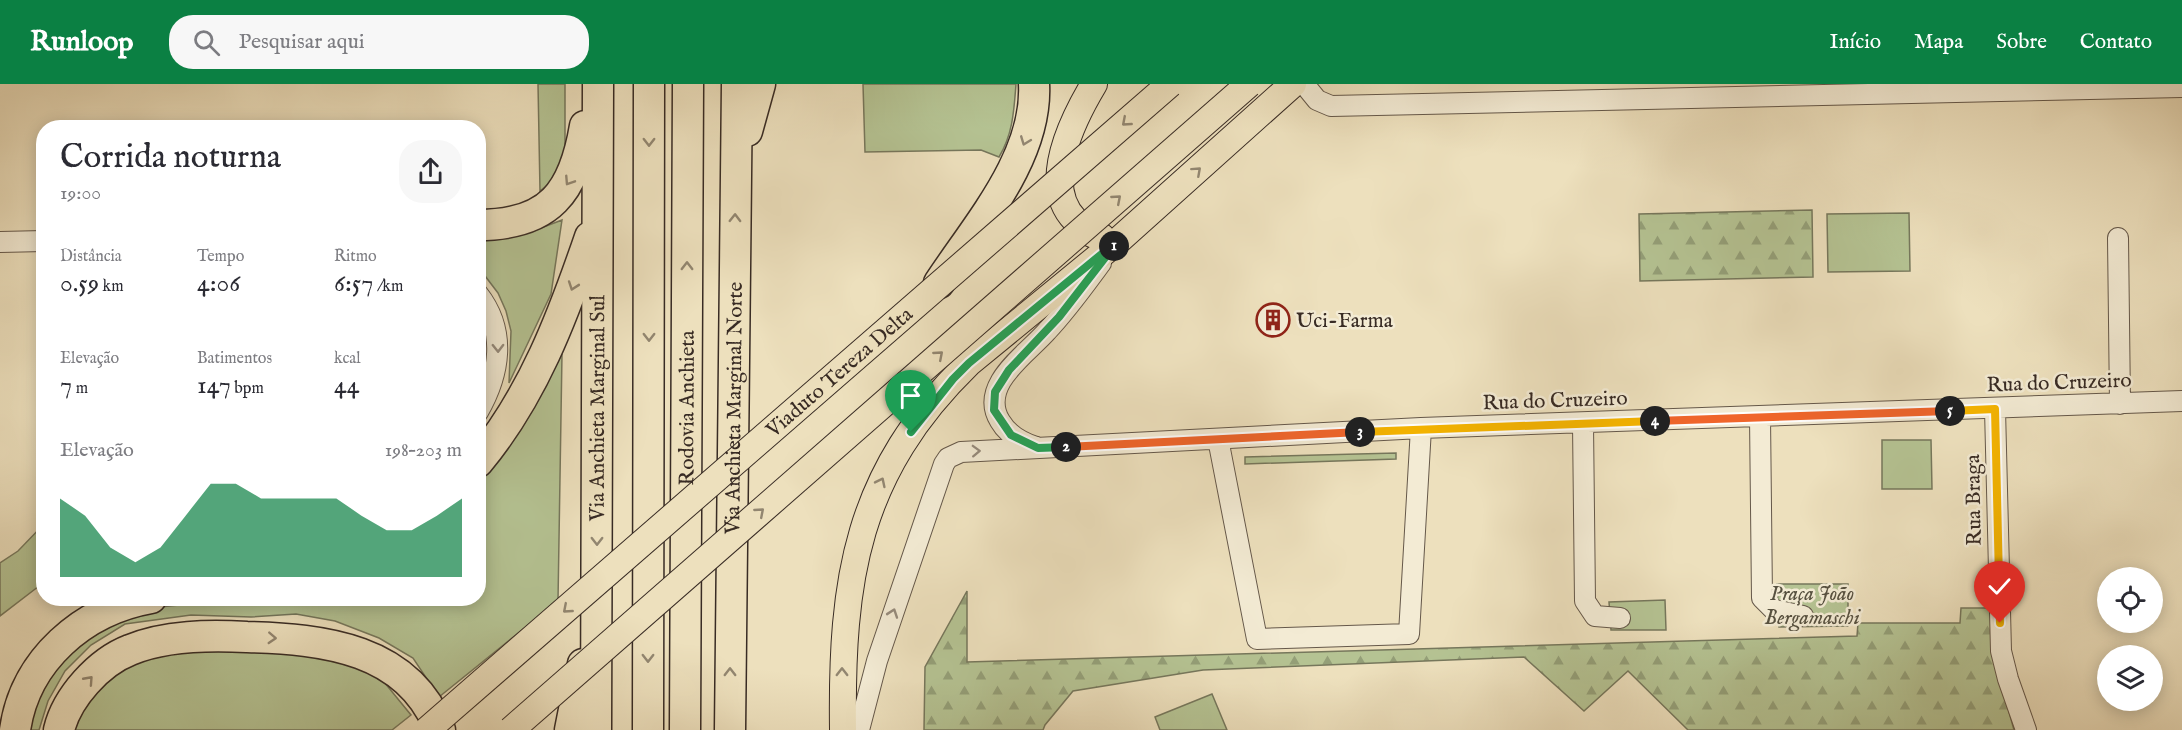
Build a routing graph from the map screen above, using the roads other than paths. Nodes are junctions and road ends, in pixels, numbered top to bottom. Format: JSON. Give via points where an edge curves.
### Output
{"nodes":[{"id":1,"x":592,"y":84,"type":"edge"},
{"id":2,"x":598,"y":84,"type":"edge"},
{"id":3,"x":649,"y":84,"type":"edge"},
{"id":4,"x":688,"y":84,"type":"edge"},
{"id":5,"x":737,"y":84,"type":"edge"},
{"id":6,"x":760,"y":84,"type":"edge"},
{"id":7,"x":1034,"y":84,"type":"edge"},
{"id":8,"x":1094,"y":84,"type":"edge"},
{"id":9,"x":1170,"y":84,"type":"edge"},
{"id":10,"x":1249,"y":84,"type":"edge"},
{"id":11,"x":1293,"y":84,"type":"edge"},
{"id":12,"x":1304,"y":84,"type":"edge"},
{"id":13,"x":2182,"y":87,"type":"edge"},
{"id":14,"x":1822,"y":89,"type":"edge"},
{"id":15,"x":735,"y":175,"type":"junction"},
{"id":16,"x":598,"y":211,"type":"junction"},
{"id":17,"x":486,"y":224,"type":"edge"},
{"id":18,"x":2118,"y":238,"type":"dead end"},
{"id":19,"x":1120,"y":239,"type":"junction"},
{"id":20,"x":36,"y":241,"type":"edge"},
{"id":21,"x":0,"y":242,"type":"edge"},
{"id":22,"x":936,"y":288,"type":"junction"},
{"id":23,"x":486,"y":309,"type":"edge"},
{"id":24,"x":486,"y":396,"type":"edge"},
{"id":25,"x":2182,"y":402,"type":"edge"},
{"id":26,"x":2120,"y":404,"type":"junction"},
{"id":27,"x":1995,"y":409,"type":"junction"},
{"id":28,"x":1760,"y":417,"type":"junction"},
{"id":29,"x":1582,"y":424,"type":"junction"},
{"id":30,"x":1421,"y":428,"type":"junction"},
{"id":31,"x":1218,"y":439,"type":"junction"},
{"id":32,"x":1038,"y":448,"type":"junction"},
{"id":33,"x":486,"y":450,"type":"edge"},
{"id":34,"x":597,"y":590,"type":"junction"},
{"id":35,"x":121,"y":606,"type":"edge"},
{"id":36,"x":1803,"y":616,"type":"dead end"},
{"id":37,"x":1620,"y":618,"type":"dead end"},
{"id":38,"x":15,"y":730,"type":"edge"},
{"id":39,"x":59,"y":730,"type":"edge"},
{"id":40,"x":428,"y":730,"type":"edge"},
{"id":41,"x":440,"y":730,"type":"edge"},
{"id":42,"x":511,"y":730,"type":"edge"},
{"id":43,"x":570,"y":730,"type":"edge"},
{"id":44,"x":596,"y":730,"type":"edge"},
{"id":45,"x":648,"y":730,"type":"edge"},
{"id":46,"x":685,"y":730,"type":"edge"},
{"id":47,"x":730,"y":730,"type":"edge"},
{"id":48,"x":843,"y":730,"type":"edge"},
{"id":49,"x":859,"y":730,"type":"edge"},
{"id":50,"x":2026,"y":730,"type":"edge"}],
"edges":[{"from":1,"to":17,"type":"highway","one_way":true,"via":[[581,153],[562,191],[525,220]]},
{"from":2,"to":16,"type":"highway","name":"Via Anchieta Marginal Sul"},
{"from":3,"to":45,"type":"highway","name":"Rodovia Anchieta","one_way":true},
{"from":46,"to":4,"type":"highway","name":"Rodovia Anchieta","one_way":true},
{"from":5,"to":15,"type":"highway","name":"Via Anchieta Marginal Norte"},
{"from":6,"to":15,"type":"highway"},
{"from":7,"to":22,"type":"highway","one_way":true,"bridge":true,"via":[[1031,126],[1015,165]]},
{"from":8,"to":19,"type":"main road","via":[[1064,146],[1061,188],[1068,211],[1080,226],[1097,237]]},
{"from":9,"to":22,"type":"main road","name":"Viaduto Tereza Delta","one_way":true,"bridge":true},
{"from":42,"to":10,"type":"main road","one_way":true,"bridge":true},
{"from":19,"to":11,"type":"main road","one_way":true},
{"from":12,"to":14,"type":"street","via":[[1317,100],[1331,106]]},
{"from":13,"to":14,"type":"street"},
{"from":47,"to":15,"type":"highway","name":"Via Anchieta Marginal Norte","one_way":true},
{"from":16,"to":33,"type":"highway","one_way":true,"via":[[550,344],[526,392]]},
{"from":16,"to":34,"type":"highway","name":"Via Anchieta Marginal Sul","one_way":true},
{"from":18,"to":26,"type":"street"},
{"from":19,"to":32,"type":"street","via":[[1059,317],[1009,370],[995,392],[994,410],[1003,426],[1021,442]]},
{"from":48,"to":19,"type":"main road","one_way":true,"via":[[844,631],[851,576],[867,516],[895,455],[925,412],[969,363]]},
{"from":20,"to":21,"type":"street"},
{"from":22,"to":40,"type":"main road","name":"Viaduto Tereza Delta","one_way":true,"bridge":true},
{"from":23,"to":24,"type":"street","one_way":true,"via":[[494,324],[498,353],[494,380]]},
{"from":25,"to":26,"type":"street","name":"Rua do Cruzeiro"},
{"from":26,"to":27,"type":"street","name":"Rua do Cruzeiro"},
{"from":27,"to":28,"type":"street","name":"Rua do Cruzeiro"},
{"from":27,"to":50,"type":"street","name":"Rua Braga","via":[[2001,651]]},
{"from":28,"to":29,"type":"street","name":"Rua do Cruzeiro"},
{"from":28,"to":36,"type":"street","via":[[1762,598],[1774,610]]},
{"from":29,"to":30,"type":"street","name":"Rua do Cruzeiro"},
{"from":29,"to":37,"type":"street","via":[[1585,601],[1594,616]]},
{"from":30,"to":31,"type":"street","name":"Rua do Cruzeiro"},
{"from":30,"to":31,"type":"street","via":[[1409,634],[1257,639]]},
{"from":31,"to":32,"type":"street","name":"Rua do Cruzeiro"},
{"from":49,"to":32,"type":"street","name":"Rua do Cruzeiro","one_way":true,"via":[[877,661],[944,464],[961,452]]},
{"from":34,"to":43,"type":"highway"},
{"from":34,"to":44,"type":"highway","name":"Via Anchieta Marginal Sul"},
{"from":35,"to":38,"type":"highway","via":[[92,619],[51,651],[28,686]]},
{"from":39,"to":41,"type":"highway","one_way":true,"via":[[84,686],[106,663],[129,650],[161,641],[237,636],[328,642],[372,658],[412,686]]}]}
